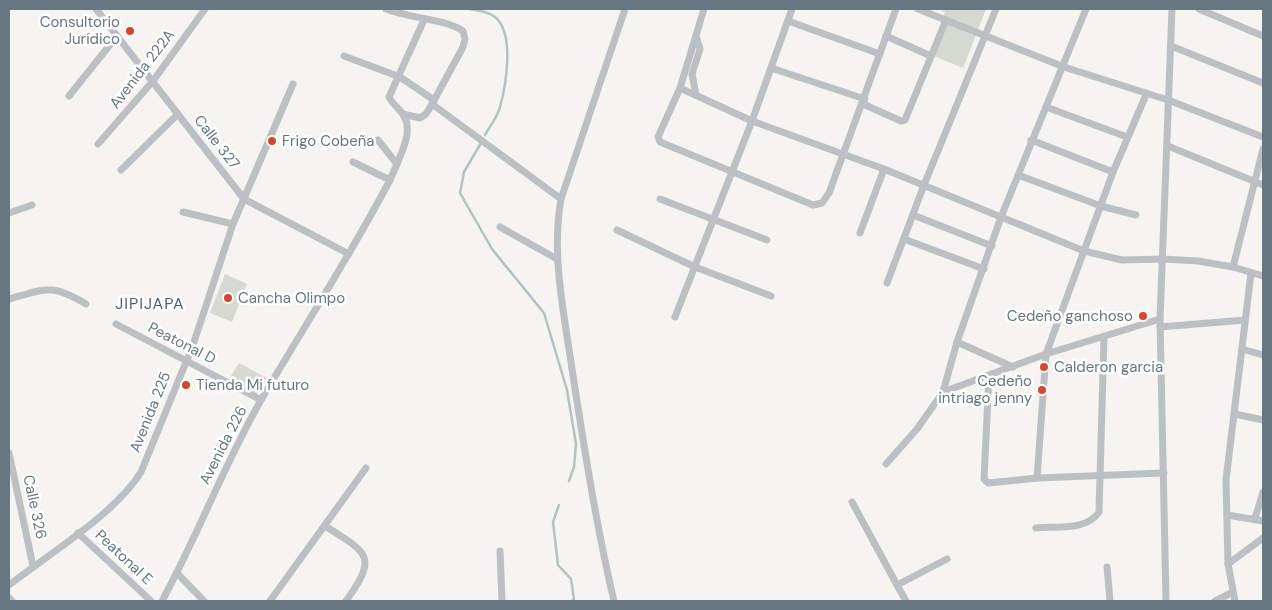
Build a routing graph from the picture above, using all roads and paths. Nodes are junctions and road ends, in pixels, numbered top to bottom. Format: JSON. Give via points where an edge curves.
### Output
{"nodes":[{"id":1,"x":96,"y":9,"type":"edge"},
{"id":2,"x":205,"y":9,"type":"edge"},
{"id":3,"x":386,"y":9,"type":"edge"},
{"id":4,"x":625,"y":9,"type":"edge"},
{"id":5,"x":704,"y":9,"type":"edge"},
{"id":6,"x":792,"y":9,"type":"edge"},
{"id":7,"x":896,"y":9,"type":"edge"},
{"id":8,"x":918,"y":9,"type":"edge"},
{"id":9,"x":996,"y":9,"type":"edge"},
{"id":10,"x":1086,"y":9,"type":"edge"},
{"id":11,"x":1172,"y":9,"type":"edge"},
{"id":12,"x":1199,"y":9,"type":"edge"},
{"id":13,"x":424,"y":20,"type":"junction"},
{"id":14,"x":946,"y":20,"type":"junction"},
{"id":15,"x":788,"y":21,"type":"junction"},
{"id":16,"x":987,"y":35,"type":"junction"},
{"id":17,"x":117,"y":36,"type":"junction"},
{"id":18,"x":696,"y":36,"type":"junction"},
{"id":19,"x":886,"y":36,"type":"junction"},
{"id":20,"x":1263,"y":36,"type":"edge"},
{"id":21,"x":1171,"y":46,"type":"junction"},
{"id":22,"x":880,"y":54,"type":"junction"},
{"id":23,"x":344,"y":56,"type":"dead end"},
{"id":24,"x":931,"y":56,"type":"junction"},
{"id":25,"x":1064,"y":67,"type":"junction"},
{"id":26,"x":771,"y":68,"type":"junction"},
{"id":27,"x":400,"y":77,"type":"junction"},
{"id":28,"x":153,"y":81,"type":"junction"},
{"id":29,"x":293,"y":84,"type":"dead end"},
{"id":30,"x":1263,"y":84,"type":"edge"},
{"id":31,"x":680,"y":88,"type":"junction"},
{"id":32,"x":696,"y":95,"type":"junction"},
{"id":33,"x":1146,"y":95,"type":"junction"},
{"id":34,"x":69,"y":96,"type":"dead end"},
{"id":35,"x":1168,"y":100,"type":"junction"},
{"id":36,"x":433,"y":102,"type":"junction"},
{"id":37,"x":864,"y":102,"type":"junction"},
{"id":38,"x":1046,"y":107,"type":"junction"},
{"id":39,"x":178,"y":114,"type":"junction"},
{"id":40,"x":403,"y":114,"type":"junction"},
{"id":41,"x":752,"y":121,"type":"junction"},
{"id":42,"x":1127,"y":137,"type":"junction"},
{"id":43,"x":1263,"y":137,"type":"edge"},
{"id":44,"x":378,"y":140,"type":"dead end"},
{"id":45,"x":1031,"y":140,"type":"junction"},
{"id":46,"x":98,"y":144,"type":"dead end"},
{"id":47,"x":1168,"y":146,"type":"junction"},
{"id":48,"x":1263,"y":149,"type":"edge"},
{"id":49,"x":843,"y":154,"type":"junction"},
{"id":50,"x":353,"y":162,"type":"dead end"},
{"id":51,"x":397,"y":164,"type":"junction"},
{"id":52,"x":884,"y":169,"type":"junction"},
{"id":53,"x":121,"y":170,"type":"dead end"},
{"id":54,"x":733,"y":170,"type":"junction"},
{"id":55,"x":1113,"y":172,"type":"junction"},
{"id":56,"x":1018,"y":175,"type":"junction"},
{"id":57,"x":390,"y":180,"type":"junction"},
{"id":58,"x":1254,"y":180,"type":"junction"},
{"id":59,"x":924,"y":185,"type":"junction"},
{"id":60,"x":1263,"y":185,"type":"edge"},
{"id":61,"x":244,"y":198,"type":"junction"},
{"id":62,"x":561,"y":199,"type":"junction"},
{"id":63,"x":660,"y":199,"type":"dead end"},
{"id":64,"x":32,"y":205,"type":"dead end"},
{"id":65,"x":1101,"y":206,"type":"junction"},
{"id":66,"x":183,"y":212,"type":"dead end"},
{"id":67,"x":9,"y":213,"type":"edge"},
{"id":68,"x":913,"y":215,"type":"junction"},
{"id":69,"x":1136,"y":215,"type":"dead end"},
{"id":70,"x":1001,"y":217,"type":"junction"},
{"id":71,"x":713,"y":219,"type":"junction"},
{"id":72,"x":233,"y":224,"type":"junction"},
{"id":73,"x":500,"y":227,"type":"dead end"},
{"id":74,"x":617,"y":230,"type":"dead end"},
{"id":75,"x":860,"y":233,"type":"dead end"},
{"id":76,"x":904,"y":239,"type":"junction"},
{"id":77,"x":767,"y":240,"type":"dead end"},
{"id":78,"x":992,"y":246,"type":"junction"},
{"id":79,"x":1084,"y":251,"type":"junction"},
{"id":80,"x":349,"y":254,"type":"junction"},
{"id":81,"x":557,"y":259,"type":"junction"},
{"id":82,"x":1163,"y":259,"type":"junction"},
{"id":83,"x":694,"y":267,"type":"junction"},
{"id":84,"x":1233,"y":267,"type":"junction"},
{"id":85,"x":984,"y":269,"type":"junction"},
{"id":86,"x":1251,"y":274,"type":"junction"},
{"id":87,"x":1263,"y":276,"type":"edge"},
{"id":88,"x":887,"y":283,"type":"dead end"},
{"id":89,"x":771,"y":296,"type":"dead end"},
{"id":90,"x":9,"y":299,"type":"edge"},
{"id":91,"x":86,"y":304,"type":"dead end"},
{"id":92,"x":675,"y":317,"type":"dead end"},
{"id":93,"x":1245,"y":320,"type":"junction"},
{"id":94,"x":1160,"y":323,"type":"junction"},
{"id":95,"x":116,"y":324,"type":"dead end"},
{"id":96,"x":1104,"y":338,"type":"junction"},
{"id":97,"x":957,"y":342,"type":"junction"},
{"id":98,"x":1242,"y":349,"type":"junction"},
{"id":99,"x":1046,"y":354,"type":"junction"},
{"id":100,"x":1263,"y":355,"type":"edge"},
{"id":101,"x":187,"y":360,"type":"junction"},
{"id":102,"x":1013,"y":367,"type":"junction"},
{"id":103,"x":989,"y":376,"type":"junction"},
{"id":104,"x":943,"y":392,"type":"junction"},
{"id":105,"x":261,"y":400,"type":"junction"},
{"id":106,"x":1235,"y":414,"type":"junction"},
{"id":107,"x":1263,"y":420,"type":"edge"},
{"id":108,"x":9,"y":453,"type":"edge"},
{"id":109,"x":886,"y":464,"type":"dead end"},
{"id":110,"x":366,"y":468,"type":"dead end"},
{"id":111,"x":1164,"y":473,"type":"junction"},
{"id":112,"x":1101,"y":477,"type":"junction"},
{"id":113,"x":1037,"y":478,"type":"junction"},
{"id":114,"x":1263,"y":492,"type":"edge"},
{"id":115,"x":852,"y":502,"type":"dead end"},
{"id":116,"x":1227,"y":515,"type":"junction"},
{"id":117,"x":1255,"y":518,"type":"junction"},
{"id":118,"x":1263,"y":521,"type":"edge"},
{"id":119,"x":325,"y":526,"type":"junction"},
{"id":120,"x":1036,"y":528,"type":"dead end"},
{"id":121,"x":78,"y":533,"type":"junction"},
{"id":122,"x":1263,"y":538,"type":"edge"},
{"id":123,"x":500,"y":551,"type":"dead end"},
{"id":124,"x":947,"y":559,"type":"dead end"},
{"id":125,"x":1228,"y":564,"type":"junction"},
{"id":126,"x":34,"y":566,"type":"junction"},
{"id":127,"x":1107,"y":567,"type":"dead end"},
{"id":128,"x":177,"y":573,"type":"junction"},
{"id":129,"x":9,"y":585,"type":"edge"},
{"id":130,"x":897,"y":586,"type":"junction"},
{"id":131,"x":1233,"y":592,"type":"junction"},
{"id":132,"x":9,"y":598,"type":"edge"},
{"id":133,"x":12,"y":601,"type":"edge"},
{"id":134,"x":151,"y":601,"type":"edge"},
{"id":135,"x":162,"y":601,"type":"edge"},
{"id":136,"x":204,"y":601,"type":"edge"},
{"id":137,"x":270,"y":601,"type":"edge"},
{"id":138,"x":346,"y":601,"type":"edge"},
{"id":139,"x":502,"y":601,"type":"edge"},
{"id":140,"x":614,"y":601,"type":"edge"},
{"id":141,"x":906,"y":601,"type":"edge"},
{"id":142,"x":1110,"y":601,"type":"edge"},
{"id":143,"x":1165,"y":601,"type":"edge"},
{"id":144,"x":1215,"y":601,"type":"edge"},
{"id":145,"x":1235,"y":601,"type":"edge"}],
"edges":[{"from":1,"to":17,"type":"street","name":"Calle 327"},
{"from":2,"to":28,"type":"street","name":"Avenida 222A"},
{"from":3,"to":13,"type":"street"},
{"from":4,"to":62,"type":"street"},
{"from":5,"to":18,"type":"street"},
{"from":6,"to":15,"type":"street"},
{"from":7,"to":19,"type":"street"},
{"from":8,"to":14,"type":"street"},
{"from":9,"to":16,"type":"street"},
{"from":10,"to":25,"type":"street"},
{"from":11,"to":21,"type":"street"},
{"from":12,"to":20,"type":"street"},
{"from":13,"to":27,"type":"street"},
{"from":13,"to":36,"type":"street","via":[[457,27],[463,31],[465,39]]},
{"from":14,"to":16,"type":"street"},
{"from":14,"to":24,"type":"street"},
{"from":15,"to":22,"type":"street"},
{"from":15,"to":26,"type":"street"},
{"from":16,"to":25,"type":"street"},
{"from":16,"to":59,"type":"street"},
{"from":17,"to":28,"type":"street","name":"Calle 327"},
{"from":17,"to":34,"type":"street"},
{"from":18,"to":31,"type":"street"},
{"from":18,"to":32,"type":"street","via":[[700,49],[692,74]]},
{"from":19,"to":22,"type":"street"},
{"from":19,"to":24,"type":"street"},
{"from":21,"to":30,"type":"street"},
{"from":21,"to":35,"type":"street"},
{"from":22,"to":37,"type":"street"},
{"from":23,"to":27,"type":"street"},
{"from":24,"to":37,"type":"street","via":[[905,120],[901,121]]},
{"from":25,"to":33,"type":"street"},
{"from":25,"to":38,"type":"street"},
{"from":26,"to":37,"type":"street"},
{"from":26,"to":41,"type":"street"},
{"from":27,"to":36,"type":"street"},
{"from":27,"to":40,"type":"street","via":[[389,97]]},
{"from":28,"to":39,"type":"street","name":"Calle 327"},
{"from":28,"to":46,"type":"street","name":"Avenida 222A"},
{"from":29,"to":61,"type":"street","name":"Avenida 225"},
{"from":31,"to":32,"type":"street"},
{"from":31,"to":54,"type":"street","via":[[660,130],[660,142]]},
{"from":32,"to":41,"type":"street"},
{"from":33,"to":35,"type":"street"},
{"from":33,"to":42,"type":"street"},
{"from":35,"to":43,"type":"street"},
{"from":35,"to":47,"type":"street"},
{"from":36,"to":40,"type":"street","via":[[420,118]]},
{"from":36,"to":62,"type":"street"},
{"from":37,"to":49,"type":"street"},
{"from":38,"to":42,"type":"street"},
{"from":38,"to":45,"type":"street"},
{"from":39,"to":53,"type":"street"},
{"from":39,"to":61,"type":"street","name":"Calle 327"},
{"from":40,"to":51,"type":"street","name":"Avenida 226","via":[[408,128],[407,137]]},
{"from":41,"to":49,"type":"street"},
{"from":41,"to":54,"type":"street"},
{"from":42,"to":55,"type":"street"},
{"from":44,"to":51,"type":"street"},
{"from":45,"to":55,"type":"street"},
{"from":45,"to":56,"type":"street"},
{"from":47,"to":58,"type":"street"},
{"from":47,"to":82,"type":"street"},
{"from":48,"to":58,"type":"street"},
{"from":49,"to":52,"type":"street"},
{"from":49,"to":54,"type":"street","via":[[829,193],[822,203],[813,205]]},
{"from":50,"to":57,"type":"street"},
{"from":51,"to":57,"type":"street","name":"Avenida 226"},
{"from":52,"to":59,"type":"street"},
{"from":52,"to":75,"type":"street"},
{"from":54,"to":71,"type":"street"},
{"from":55,"to":65,"type":"street"},
{"from":56,"to":65,"type":"street"},
{"from":56,"to":70,"type":"street"},
{"from":57,"to":80,"type":"street","name":"Avenida 226"},
{"from":58,"to":60,"type":"street"},
{"from":58,"to":84,"type":"street"},
{"from":59,"to":68,"type":"street"},
{"from":59,"to":70,"type":"street"},
{"from":61,"to":72,"type":"street","name":"Avenida 225"},
{"from":61,"to":80,"type":"street","name":"Calle 327"},
{"from":62,"to":81,"type":"street","via":[[557,221]]},
{"from":63,"to":71,"type":"street"},
{"from":64,"to":67,"type":"street"},
{"from":65,"to":69,"type":"street"},
{"from":65,"to":79,"type":"street"},
{"from":66,"to":72,"type":"street"},
{"from":68,"to":76,"type":"street"},
{"from":68,"to":78,"type":"street"},
{"from":70,"to":78,"type":"street"},
{"from":70,"to":79,"type":"street"},
{"from":71,"to":77,"type":"street"},
{"from":71,"to":83,"type":"street"},
{"from":72,"to":101,"type":"street","name":"Avenida 225"},
{"from":73,"to":81,"type":"street"},
{"from":74,"to":83,"type":"street"},
{"from":76,"to":85,"type":"street"},
{"from":76,"to":88,"type":"street"},
{"from":78,"to":85,"type":"street"},
{"from":79,"to":82,"type":"street","via":[[1122,260]]},
{"from":79,"to":99,"type":"street"},
{"from":80,"to":105,"type":"street","name":"Avenida 226"},
{"from":81,"to":140,"type":"street","via":[[582,433]]},
{"from":82,"to":84,"type":"street"},
{"from":82,"to":94,"type":"street"},
{"from":83,"to":89,"type":"street"},
{"from":83,"to":92,"type":"street"},
{"from":84,"to":86,"type":"street"},
{"from":85,"to":97,"type":"street"},
{"from":86,"to":87,"type":"street"},
{"from":86,"to":93,"type":"street"},
{"from":90,"to":91,"type":"street","via":[[50,288]]},
{"from":93,"to":94,"type":"street"},
{"from":93,"to":98,"type":"street"},
{"from":94,"to":96,"type":"street"},
{"from":94,"to":111,"type":"street"},
{"from":95,"to":101,"type":"street","name":"Peatonal D"},
{"from":96,"to":99,"type":"street"},
{"from":96,"to":112,"type":"street"},
{"from":97,"to":102,"type":"street"},
{"from":97,"to":104,"type":"street"},
{"from":98,"to":100,"type":"street"},
{"from":98,"to":106,"type":"street"},
{"from":99,"to":102,"type":"street"},
{"from":99,"to":113,"type":"street"},
{"from":101,"to":105,"type":"street","name":"Peatonal D"},
{"from":101,"to":121,"type":"street","name":"Avenida 225","via":[[132,487]]},
{"from":102,"to":103,"type":"street"},
{"from":103,"to":104,"type":"street"},
{"from":103,"to":113,"type":"street","via":[[984,479],[988,483]]},
{"from":104,"to":109,"type":"street","via":[[922,424]]},
{"from":105,"to":128,"type":"street","name":"Avenida 226","via":[[224,469]]},
{"from":106,"to":107,"type":"street"},
{"from":106,"to":116,"type":"street","via":[[1226,480]]},
{"from":108,"to":126,"type":"street","name":"Calle 326"},
{"from":110,"to":119,"type":"street"},
{"from":111,"to":112,"type":"street"},
{"from":111,"to":143,"type":"street"},
{"from":112,"to":113,"type":"street"},
{"from":112,"to":120,"type":"street","via":[[1098,512],[1093,520],[1084,524]]},
{"from":114,"to":117,"type":"street"},
{"from":115,"to":130,"type":"street"},
{"from":116,"to":117,"type":"street"},
{"from":116,"to":125,"type":"street"},
{"from":117,"to":118,"type":"street"},
{"from":119,"to":137,"type":"street"},
{"from":119,"to":138,"type":"street","via":[[361,550],[365,558],[366,566],[360,581]]},
{"from":121,"to":126,"type":"street","name":"Avenida 225"},
{"from":121,"to":134,"type":"street","name":"Peatonal E"},
{"from":122,"to":125,"type":"street"},
{"from":123,"to":139,"type":"street"},
{"from":124,"to":130,"type":"street"},
{"from":125,"to":131,"type":"street"},
{"from":126,"to":129,"type":"street","name":"Avenida 225"},
{"from":127,"to":142,"type":"street"},
{"from":128,"to":135,"type":"street","name":"Avenida 226"},
{"from":128,"to":136,"type":"street"},
{"from":130,"to":141,"type":"street"},
{"from":131,"to":144,"type":"street"},
{"from":131,"to":145,"type":"street"},
{"from":132,"to":133,"type":"street"}]}
